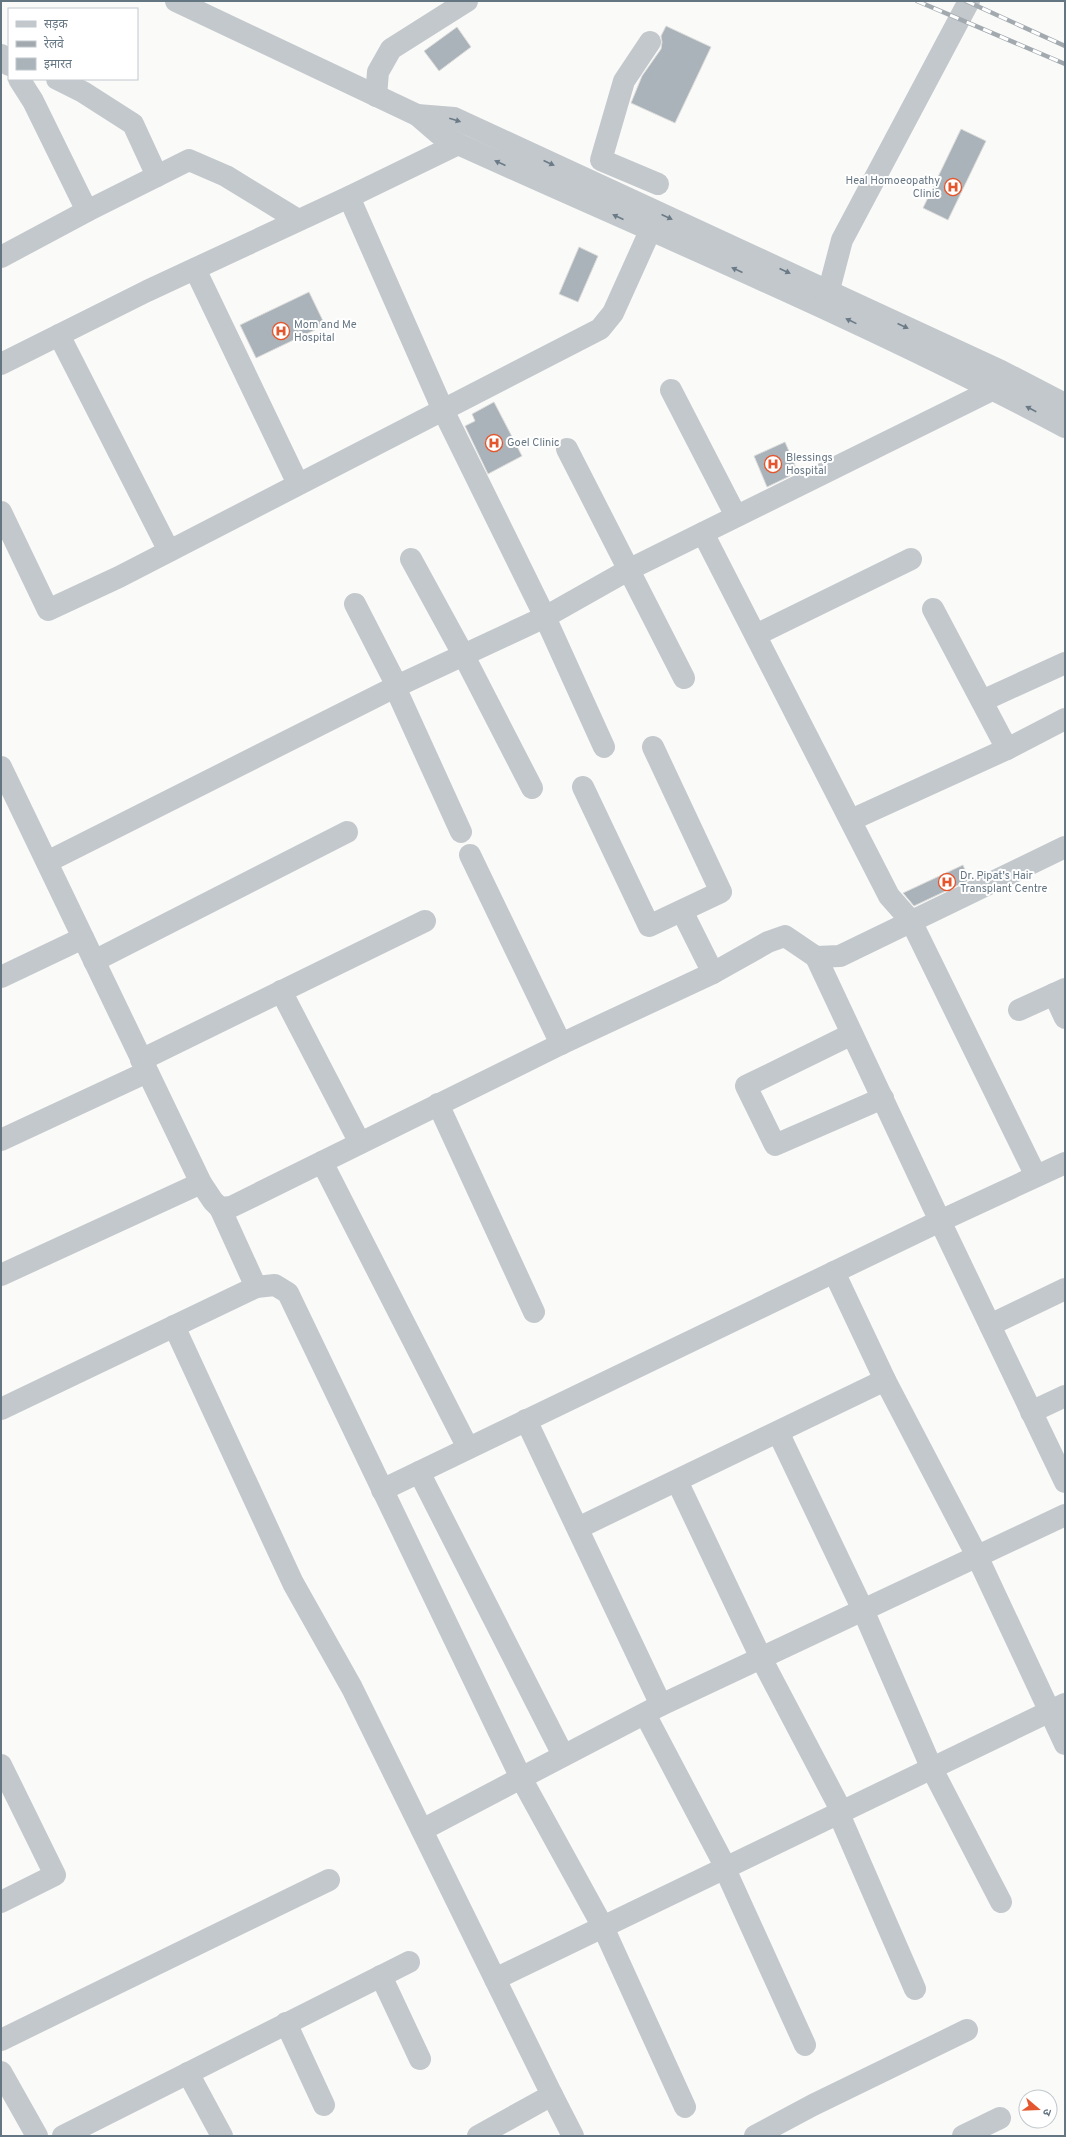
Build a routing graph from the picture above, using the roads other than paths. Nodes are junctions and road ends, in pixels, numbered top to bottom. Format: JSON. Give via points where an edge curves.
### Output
{"nodes":[{"id":1,"x":176,"y":1,"type":"edge"},
{"id":2,"x":467,"y":1,"type":"edge"},
{"id":3,"x":969,"y":1,"type":"edge"},
{"id":4,"x":650,"y":42,"type":"dead end"},
{"id":5,"x":19,"y":80,"type":"edge"},
{"id":6,"x":59,"y":80,"type":"edge"},
{"id":7,"x":376,"y":96,"type":"junction"},
{"id":8,"x":417,"y":115,"type":"junction"},
{"id":9,"x":458,"y":144,"type":"junction"},
{"id":10,"x":600,"y":160,"type":"junction"},
{"id":11,"x":156,"y":176,"type":"junction"},
{"id":12,"x":658,"y":184,"type":"dead end"},
{"id":13,"x":587,"y":191,"type":"junction"},
{"id":14,"x":349,"y":197,"type":"junction"},
{"id":15,"x":87,"y":211,"type":"junction"},
{"id":16,"x":298,"y":220,"type":"junction"},
{"id":17,"x":650,"y":231,"type":"junction"},
{"id":18,"x":1,"y":256,"type":"edge"},
{"id":19,"x":195,"y":269,"type":"junction"},
{"id":20,"x":826,"y":300,"type":"junction"},
{"id":21,"x":59,"y":335,"type":"junction"},
{"id":22,"x":1,"y":364,"type":"edge"},
{"id":23,"x":994,"y":389,"type":"junction"},
{"id":24,"x":671,"y":390,"type":"dead end"},
{"id":25,"x":1065,"y":404,"type":"edge"},
{"id":26,"x":443,"y":410,"type":"junction"},
{"id":27,"x":1065,"y":427,"type":"edge"},
{"id":28,"x":567,"y":448,"type":"dead end"},
{"id":29,"x":298,"y":484,"type":"junction"},
{"id":30,"x":1,"y":512,"type":"edge"},
{"id":31,"x":736,"y":516,"type":"junction"},
{"id":32,"x":703,"y":533,"type":"junction"},
{"id":33,"x":169,"y":551,"type":"junction"},
{"id":34,"x":411,"y":559,"type":"dead end"},
{"id":35,"x":911,"y":559,"type":"dead end"},
{"id":36,"x":630,"y":570,"type":"junction"},
{"id":37,"x":355,"y":604,"type":"dead end"},
{"id":38,"x":933,"y":609,"type":"dead end"},
{"id":39,"x":545,"y":617,"type":"junction"},
{"id":40,"x":756,"y":635,"type":"junction"},
{"id":41,"x":464,"y":656,"type":"junction"},
{"id":42,"x":1065,"y":663,"type":"edge"},
{"id":43,"x":684,"y":678,"type":"dead end"},
{"id":44,"x":397,"y":686,"type":"junction"},
{"id":45,"x":982,"y":700,"type":"junction"},
{"id":46,"x":1065,"y":719,"type":"edge"},
{"id":47,"x":604,"y":747,"type":"dead end"},
{"id":48,"x":654,"y":747,"type":"dead end"},
{"id":49,"x":1007,"y":749,"type":"junction"},
{"id":50,"x":1,"y":767,"type":"edge"},
{"id":51,"x":583,"y":787,"type":"dead end"},
{"id":52,"x":532,"y":788,"type":"dead end"},
{"id":53,"x":851,"y":820,"type":"junction"},
{"id":54,"x":347,"y":832,"type":"dead end"},
{"id":55,"x":461,"y":832,"type":"dead end"},
{"id":56,"x":1065,"y":847,"type":"edge"},
{"id":57,"x":470,"y":855,"type":"dead end"},
{"id":58,"x":47,"y":862,"type":"junction"},
{"id":59,"x":682,"y":911,"type":"junction"},
{"id":60,"x":425,"y":921,"type":"dead end"},
{"id":61,"x":911,"y":921,"type":"junction"},
{"id":62,"x":83,"y":938,"type":"junction"},
{"id":63,"x":816,"y":957,"type":"junction"},
{"id":64,"x":94,"y":961,"type":"junction"},
{"id":65,"x":713,"y":973,"type":"junction"},
{"id":66,"x":1,"y":977,"type":"edge"},
{"id":67,"x":281,"y":991,"type":"junction"},
{"id":68,"x":1059,"y":992,"type":"edge"},
{"id":69,"x":1019,"y":1010,"type":"dead end"},
{"id":70,"x":1065,"y":1018,"type":"edge"},
{"id":71,"x":852,"y":1034,"type":"junction"},
{"id":72,"x":561,"y":1044,"type":"junction"},
{"id":73,"x":144,"y":1066,"type":"junction"},
{"id":74,"x":883,"y":1098,"type":"junction"},
{"id":75,"x":438,"y":1104,"type":"junction"},
{"id":76,"x":1,"y":1140,"type":"edge"},
{"id":77,"x":360,"y":1143,"type":"junction"},
{"id":78,"x":322,"y":1162,"type":"junction"},
{"id":79,"x":1065,"y":1162,"type":"edge"},
{"id":80,"x":1036,"y":1176,"type":"junction"},
{"id":81,"x":201,"y":1183,"type":"junction"},
{"id":82,"x":220,"y":1208,"type":"junction"},
{"id":83,"x":940,"y":1221,"type":"junction"},
{"id":84,"x":834,"y":1272,"type":"junction"},
{"id":85,"x":1,"y":1275,"type":"edge"},
{"id":86,"x":256,"y":1287,"type":"junction"},
{"id":87,"x":1065,"y":1289,"type":"edge"},
{"id":88,"x":534,"y":1312,"type":"dead end"},
{"id":89,"x":990,"y":1325,"type":"junction"},
{"id":90,"x":174,"y":1326,"type":"junction"},
{"id":91,"x":885,"y":1380,"type":"junction"},
{"id":92,"x":1065,"y":1396,"type":"edge"},
{"id":93,"x":1,"y":1409,"type":"edge"},
{"id":94,"x":1032,"y":1412,"type":"junction"},
{"id":95,"x":526,"y":1420,"type":"junction"},
{"id":96,"x":778,"y":1432,"type":"junction"},
{"id":97,"x":468,"y":1448,"type":"junction"},
{"id":98,"x":419,"y":1472,"type":"junction"},
{"id":99,"x":677,"y":1480,"type":"junction"},
{"id":100,"x":1065,"y":1482,"type":"edge"},
{"id":101,"x":382,"y":1490,"type":"junction"},
{"id":102,"x":1065,"y":1516,"type":"edge"},
{"id":103,"x":578,"y":1528,"type":"junction"},
{"id":104,"x":976,"y":1556,"type":"junction"},
{"id":105,"x":864,"y":1610,"type":"junction"},
{"id":106,"x":761,"y":1658,"type":"junction"},
{"id":107,"x":1057,"y":1707,"type":"edge"},
{"id":108,"x":653,"y":1709,"type":"junction"},
{"id":109,"x":1065,"y":1744,"type":"edge"},
{"id":110,"x":563,"y":1755,"type":"junction"},
{"id":111,"x":1,"y":1765,"type":"edge"},
{"id":112,"x":932,"y":1769,"type":"junction"},
{"id":113,"x":521,"y":1778,"type":"junction"},
{"id":114,"x":842,"y":1812,"type":"junction"},
{"id":115,"x":422,"y":1830,"type":"junction"},
{"id":116,"x":726,"y":1868,"type":"junction"},
{"id":117,"x":329,"y":1880,"type":"dead end"},
{"id":118,"x":1,"y":1902,"type":"edge"},
{"id":119,"x":1001,"y":1902,"type":"dead end"},
{"id":120,"x":603,"y":1927,"type":"junction"},
{"id":121,"x":408,"y":1962,"type":"dead end"},
{"id":122,"x":381,"y":1976,"type":"junction"},
{"id":123,"x":495,"y":1978,"type":"junction"},
{"id":124,"x":916,"y":1989,"type":"dead end"},
{"id":125,"x":286,"y":2023,"type":"junction"},
{"id":126,"x":967,"y":2030,"type":"dead end"},
{"id":127,"x":1,"y":2040,"type":"edge"},
{"id":128,"x":805,"y":2044,"type":"dead end"},
{"id":129,"x":420,"y":2059,"type":"dead end"},
{"id":130,"x":1,"y":2072,"type":"edge"},
{"id":131,"x":188,"y":2073,"type":"junction"},
{"id":132,"x":552,"y":2096,"type":"junction"},
{"id":133,"x":324,"y":2105,"type":"dead end"},
{"id":134,"x":686,"y":2107,"type":"dead end"},
{"id":135,"x":1000,"y":2118,"type":"dead end"},
{"id":136,"x":37,"y":2136,"type":"edge"},
{"id":137,"x":63,"y":2136,"type":"edge"},
{"id":138,"x":222,"y":2136,"type":"edge"},
{"id":139,"x":478,"y":2136,"type":"edge"},
{"id":140,"x":573,"y":2136,"type":"edge"},
{"id":141,"x":755,"y":2136,"type":"edge"},
{"id":142,"x":962,"y":2136,"type":"edge"}],
"edges":[{"from":1,"to":7,"type":"street"},
{"from":2,"to":7,"type":"street","via":[[391,49],[378,72]]},
{"from":3,"to":20,"type":"street","via":[[842,240]]},
{"from":4,"to":10,"type":"street","via":[[624,81]]},
{"from":5,"to":15,"type":"street","via":[[33,101]]},
{"from":6,"to":11,"type":"street","via":[[133,124]]},
{"from":7,"to":8,"type":"street"},
{"from":8,"to":9,"type":"street","via":[[439,134]]},
{"from":8,"to":13,"type":"street","one_way":true,"via":[[454,118]]},
{"from":13,"to":9,"type":"street","one_way":true},
{"from":9,"to":14,"type":"street"},
{"from":10,"to":12,"type":"street"},
{"from":10,"to":13,"type":"street"},
{"from":11,"to":15,"type":"street"},
{"from":11,"to":16,"type":"street","via":[[189,160],[226,176]]},
{"from":17,"to":13,"type":"street","one_way":true},
{"from":13,"to":20,"type":"street","one_way":true},
{"from":14,"to":16,"type":"street"},
{"from":14,"to":26,"type":"street"},
{"from":15,"to":18,"type":"street"},
{"from":16,"to":19,"type":"street"},
{"from":20,"to":17,"type":"street","one_way":true},
{"from":17,"to":26,"type":"street","via":[[612,312],[600,329]]},
{"from":19,"to":21,"type":"street"},
{"from":19,"to":29,"type":"street"},
{"from":23,"to":20,"type":"street","one_way":true},
{"from":20,"to":25,"type":"street","one_way":true,"via":[[1001,371]]},
{"from":21,"to":22,"type":"street"},
{"from":21,"to":33,"type":"street"},
{"from":27,"to":23,"type":"street","one_way":true},
{"from":23,"to":31,"type":"street"},
{"from":24,"to":31,"type":"street"},
{"from":26,"to":29,"type":"street"},
{"from":26,"to":39,"type":"street"},
{"from":28,"to":36,"type":"street"},
{"from":29,"to":33,"type":"street"},
{"from":30,"to":33,"type":"street","via":[[48,610]]},
{"from":31,"to":32,"type":"street"},
{"from":32,"to":36,"type":"street"},
{"from":32,"to":40,"type":"street"},
{"from":34,"to":41,"type":"street"},
{"from":35,"to":40,"type":"street"},
{"from":36,"to":39,"type":"street"},
{"from":36,"to":43,"type":"street"},
{"from":37,"to":44,"type":"street"},
{"from":38,"to":45,"type":"street"},
{"from":39,"to":41,"type":"street"},
{"from":39,"to":47,"type":"street"},
{"from":40,"to":53,"type":"street"},
{"from":41,"to":44,"type":"street"},
{"from":41,"to":52,"type":"street"},
{"from":42,"to":45,"type":"street"},
{"from":44,"to":55,"type":"street"},
{"from":44,"to":58,"type":"street"},
{"from":45,"to":49,"type":"street"},
{"from":46,"to":49,"type":"street"},
{"from":48,"to":59,"type":"street","via":[[721,892]]},
{"from":49,"to":53,"type":"street"},
{"from":50,"to":58,"type":"street"},
{"from":51,"to":59,"type":"street","via":[[649,926]]},
{"from":53,"to":61,"type":"street","via":[[889,896]]},
{"from":54,"to":64,"type":"street"},
{"from":56,"to":61,"type":"street"},
{"from":57,"to":72,"type":"street"},
{"from":58,"to":62,"type":"street"},
{"from":59,"to":65,"type":"street"},
{"from":60,"to":67,"type":"street"},
{"from":61,"to":63,"type":"street","via":[[840,956]]},
{"from":61,"to":80,"type":"street"},
{"from":62,"to":64,"type":"street"},
{"from":62,"to":66,"type":"street"},
{"from":63,"to":65,"type":"street","via":[[785,936],[768,942]]},
{"from":63,"to":71,"type":"street"},
{"from":64,"to":73,"type":"street"},
{"from":65,"to":72,"type":"street"},
{"from":67,"to":73,"type":"street"},
{"from":67,"to":77,"type":"street"},
{"from":68,"to":69,"type":"street"},
{"from":68,"to":70,"type":"street"},
{"from":71,"to":74,"type":"street"},
{"from":71,"to":74,"type":"street","via":[[746,1086],[775,1145]]},
{"from":72,"to":75,"type":"street"},
{"from":73,"to":76,"type":"street"},
{"from":73,"to":81,"type":"street"},
{"from":74,"to":83,"type":"street"},
{"from":75,"to":77,"type":"street"},
{"from":75,"to":88,"type":"street"},
{"from":77,"to":78,"type":"street"},
{"from":78,"to":82,"type":"street","via":[[231,1207]]},
{"from":78,"to":97,"type":"street"},
{"from":79,"to":80,"type":"street"},
{"from":80,"to":83,"type":"street"},
{"from":81,"to":82,"type":"street"},
{"from":81,"to":85,"type":"street"},
{"from":82,"to":86,"type":"street"},
{"from":83,"to":84,"type":"street"},
{"from":83,"to":89,"type":"street"},
{"from":84,"to":91,"type":"street"},
{"from":84,"to":95,"type":"street"},
{"from":86,"to":90,"type":"street"},
{"from":86,"to":101,"type":"street","via":[[275,1285],[288,1293]]},
{"from":87,"to":89,"type":"street"},
{"from":89,"to":94,"type":"street"},
{"from":90,"to":93,"type":"street"},
{"from":90,"to":115,"type":"street","via":[[293,1583],[352,1688]]},
{"from":91,"to":96,"type":"street"},
{"from":91,"to":104,"type":"street"},
{"from":92,"to":94,"type":"street"},
{"from":94,"to":100,"type":"street"},
{"from":95,"to":97,"type":"street"},
{"from":95,"to":103,"type":"street"},
{"from":96,"to":99,"type":"street"},
{"from":96,"to":105,"type":"street"},
{"from":97,"to":98,"type":"street"},
{"from":98,"to":101,"type":"street"},
{"from":98,"to":110,"type":"street"},
{"from":99,"to":103,"type":"street"},
{"from":99,"to":106,"type":"street"},
{"from":101,"to":113,"type":"street"},
{"from":102,"to":104,"type":"street"},
{"from":103,"to":108,"type":"street"},
{"from":104,"to":105,"type":"street"},
{"from":104,"to":107,"type":"street"},
{"from":105,"to":106,"type":"street"},
{"from":105,"to":112,"type":"street"},
{"from":106,"to":108,"type":"street"},
{"from":106,"to":114,"type":"street"},
{"from":107,"to":109,"type":"street"},
{"from":107,"to":112,"type":"street"},
{"from":108,"to":110,"type":"street"},
{"from":108,"to":116,"type":"street"},
{"from":110,"to":113,"type":"street"},
{"from":111,"to":118,"type":"street","via":[[54,1875]]},
{"from":112,"to":114,"type":"street"},
{"from":112,"to":119,"type":"street"},
{"from":113,"to":115,"type":"street"},
{"from":113,"to":120,"type":"street"},
{"from":114,"to":116,"type":"street"},
{"from":114,"to":124,"type":"street","via":[[842,1821]]},
{"from":115,"to":123,"type":"street"},
{"from":116,"to":120,"type":"street"},
{"from":116,"to":128,"type":"street"},
{"from":117,"to":127,"type":"street"},
{"from":120,"to":123,"type":"street"},
{"from":120,"to":134,"type":"street"},
{"from":121,"to":122,"type":"street"},
{"from":122,"to":125,"type":"street"},
{"from":122,"to":129,"type":"street"},
{"from":123,"to":132,"type":"street"},
{"from":125,"to":131,"type":"street"},
{"from":125,"to":133,"type":"street"},
{"from":126,"to":141,"type":"street"},
{"from":130,"to":136,"type":"street"},
{"from":131,"to":137,"type":"street"},
{"from":131,"to":138,"type":"street"},
{"from":132,"to":139,"type":"street"},
{"from":132,"to":140,"type":"street"},
{"from":135,"to":142,"type":"street"}]}
